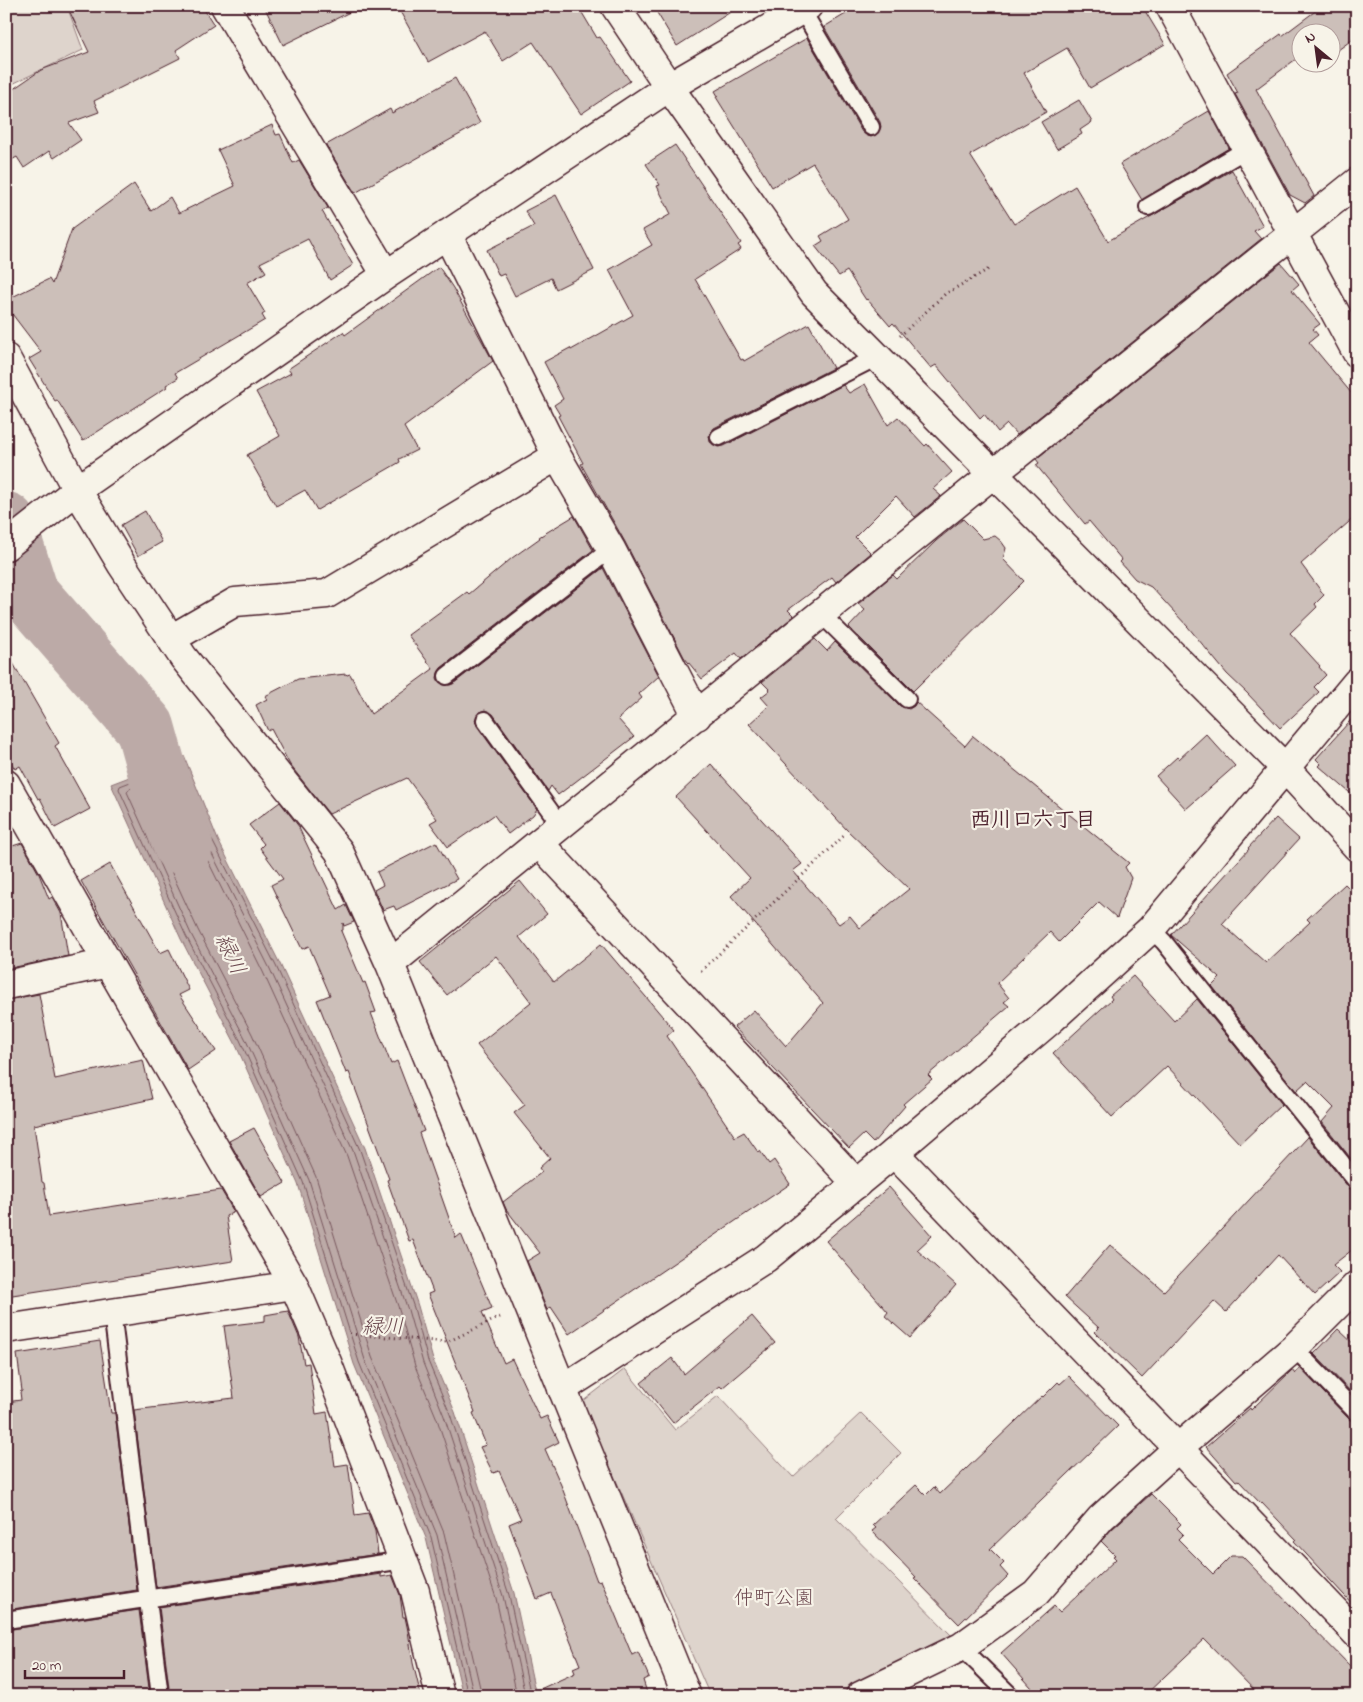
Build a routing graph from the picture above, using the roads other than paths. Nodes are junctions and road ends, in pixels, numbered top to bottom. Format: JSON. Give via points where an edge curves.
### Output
{"nodes":[{"id":1,"x":226,"y":6,"type":"edge"},
{"id":2,"x":615,"y":6,"type":"edge"},
{"id":3,"x":1170,"y":6,"type":"edge"},
{"id":4,"x":805,"y":8,"type":"edge"},
{"id":5,"x":670,"y":87,"type":"junction"},
{"id":6,"x":871,"y":127,"type":"dead end"},
{"id":7,"x":1247,"y":149,"type":"junction"},
{"id":8,"x":1357,"y":182,"type":"edge"},
{"id":9,"x":1148,"y":207,"type":"dead end"},
{"id":10,"x":1292,"y":233,"type":"junction"},
{"id":11,"x":447,"y":234,"type":"junction"},
{"id":12,"x":386,"y":275,"type":"junction"},
{"id":13,"x":1357,"y":353,"type":"edge"},
{"id":14,"x":877,"y":357,"type":"junction"},
{"id":15,"x":6,"y":358,"type":"edge"},
{"id":16,"x":719,"y":437,"type":"dead end"},
{"id":17,"x":558,"y":456,"type":"junction"},
{"id":18,"x":993,"y":474,"type":"junction"},
{"id":19,"x":76,"y":490,"type":"junction"},
{"id":20,"x":6,"y":546,"type":"edge"},
{"id":21,"x":611,"y":549,"type":"junction"},
{"id":22,"x":821,"y":614,"type":"junction"},
{"id":23,"x":171,"y":639,"type":"junction"},
{"id":24,"x":447,"y":676,"type":"dead end"},
{"id":25,"x":1357,"y":682,"type":"edge"},
{"id":26,"x":907,"y":699,"type":"dead end"},
{"id":27,"x":697,"y":716,"type":"junction"},
{"id":28,"x":486,"y":720,"type":"dead end"},
{"id":29,"x":1285,"y":768,"type":"junction"},
{"id":30,"x":6,"y":784,"type":"edge"},
{"id":31,"x":561,"y":826,"type":"junction"},
{"id":32,"x":539,"y":843,"type":"junction"},
{"id":33,"x":1357,"y":847,"type":"edge"},
{"id":34,"x":1151,"y":929,"type":"junction"},
{"id":35,"x":108,"y":964,"type":"junction"},
{"id":36,"x":390,"y":964,"type":"junction"},
{"id":37,"x":6,"y":985,"type":"edge"},
{"id":38,"x":894,"y":1153,"type":"junction"},
{"id":39,"x":1357,"y":1182,"type":"edge"},
{"id":40,"x":857,"y":1184,"type":"junction"},
{"id":41,"x":294,"y":1285,"type":"junction"},
{"id":42,"x":1357,"y":1285,"type":"edge"},
{"id":43,"x":112,"y":1312,"type":"junction"},
{"id":44,"x":6,"y":1329,"type":"edge"},
{"id":45,"x":1294,"y":1348,"type":"junction"},
{"id":46,"x":562,"y":1390,"type":"junction"},
{"id":47,"x":1357,"y":1413,"type":"edge"},
{"id":48,"x":1178,"y":1448,"type":"junction"},
{"id":49,"x":404,"y":1560,"type":"junction"},
{"id":50,"x":148,"y":1599,"type":"junction"},
{"id":51,"x":6,"y":1620,"type":"edge"},
{"id":52,"x":1357,"y":1634,"type":"edge"},
{"id":53,"x":961,"y":1646,"type":"junction"},
{"id":54,"x":160,"y":1696,"type":"edge"},
{"id":55,"x":440,"y":1696,"type":"edge"},
{"id":56,"x":687,"y":1696,"type":"edge"},
{"id":57,"x":860,"y":1696,"type":"edge"},
{"id":58,"x":1011,"y":1696,"type":"edge"}],
"edges":[{"from":1,"to":12,"type":"street"},
{"from":2,"to":5,"type":"street"},
{"from":3,"to":7,"type":"street"},
{"from":4,"to":5,"type":"street"},
{"from":4,"to":6,"type":"lane"},
{"from":5,"to":11,"type":"street"},
{"from":5,"to":14,"type":"street","via":[[814,293]]},
{"from":7,"to":9,"type":"lane"},
{"from":7,"to":10,"type":"street"},
{"from":8,"to":10,"type":"street"},
{"from":10,"to":13,"type":"street"},
{"from":10,"to":18,"type":"street"},
{"from":11,"to":12,"type":"street"},
{"from":11,"to":17,"type":"street"},
{"from":12,"to":19,"type":"street"},
{"from":14,"to":16,"type":"lane"},
{"from":14,"to":18,"type":"street"},
{"from":15,"to":19,"type":"street"},
{"from":17,"to":21,"type":"street"},
{"from":17,"to":23,"type":"street","via":[[327,594],[235,602]]},
{"from":18,"to":22,"type":"street"},
{"from":18,"to":29,"type":"street"},
{"from":19,"to":20,"type":"street"},
{"from":19,"to":23,"type":"street"},
{"from":21,"to":24,"type":"lane"},
{"from":21,"to":27,"type":"street"},
{"from":22,"to":26,"type":"lane"},
{"from":22,"to":27,"type":"street"},
{"from":23,"to":36,"type":"street","via":[[338,851]]},
{"from":25,"to":29,"type":"street"},
{"from":27,"to":31,"type":"street"},
{"from":28,"to":31,"type":"lane"},
{"from":29,"to":33,"type":"street"},
{"from":29,"to":34,"type":"street"},
{"from":30,"to":35,"type":"street"},
{"from":31,"to":32,"type":"street"},
{"from":32,"to":36,"type":"street"},
{"from":32,"to":40,"type":"street"},
{"from":34,"to":38,"type":"street","via":[[1053,1018]]},
{"from":34,"to":39,"type":"lane"},
{"from":35,"to":37,"type":"street"},
{"from":35,"to":41,"type":"street"},
{"from":36,"to":46,"type":"street"},
{"from":38,"to":40,"type":"street"},
{"from":38,"to":48,"type":"street"},
{"from":40,"to":46,"type":"street","via":[[766,1258]]},
{"from":41,"to":43,"type":"street"},
{"from":41,"to":49,"type":"street"},
{"from":42,"to":45,"type":"street"},
{"from":43,"to":44,"type":"street"},
{"from":43,"to":50,"type":"lane"},
{"from":45,"to":47,"type":"lane"},
{"from":45,"to":48,"type":"street"},
{"from":46,"to":56,"type":"street"},
{"from":48,"to":52,"type":"street"},
{"from":48,"to":53,"type":"street","via":[[1101,1518],[1036,1593]]},
{"from":49,"to":50,"type":"lane"},
{"from":49,"to":55,"type":"street","via":[[415,1591]]},
{"from":50,"to":51,"type":"lane"},
{"from":50,"to":54,"type":"lane"},
{"from":53,"to":57,"type":"street"},
{"from":53,"to":58,"type":"lane"}]}
